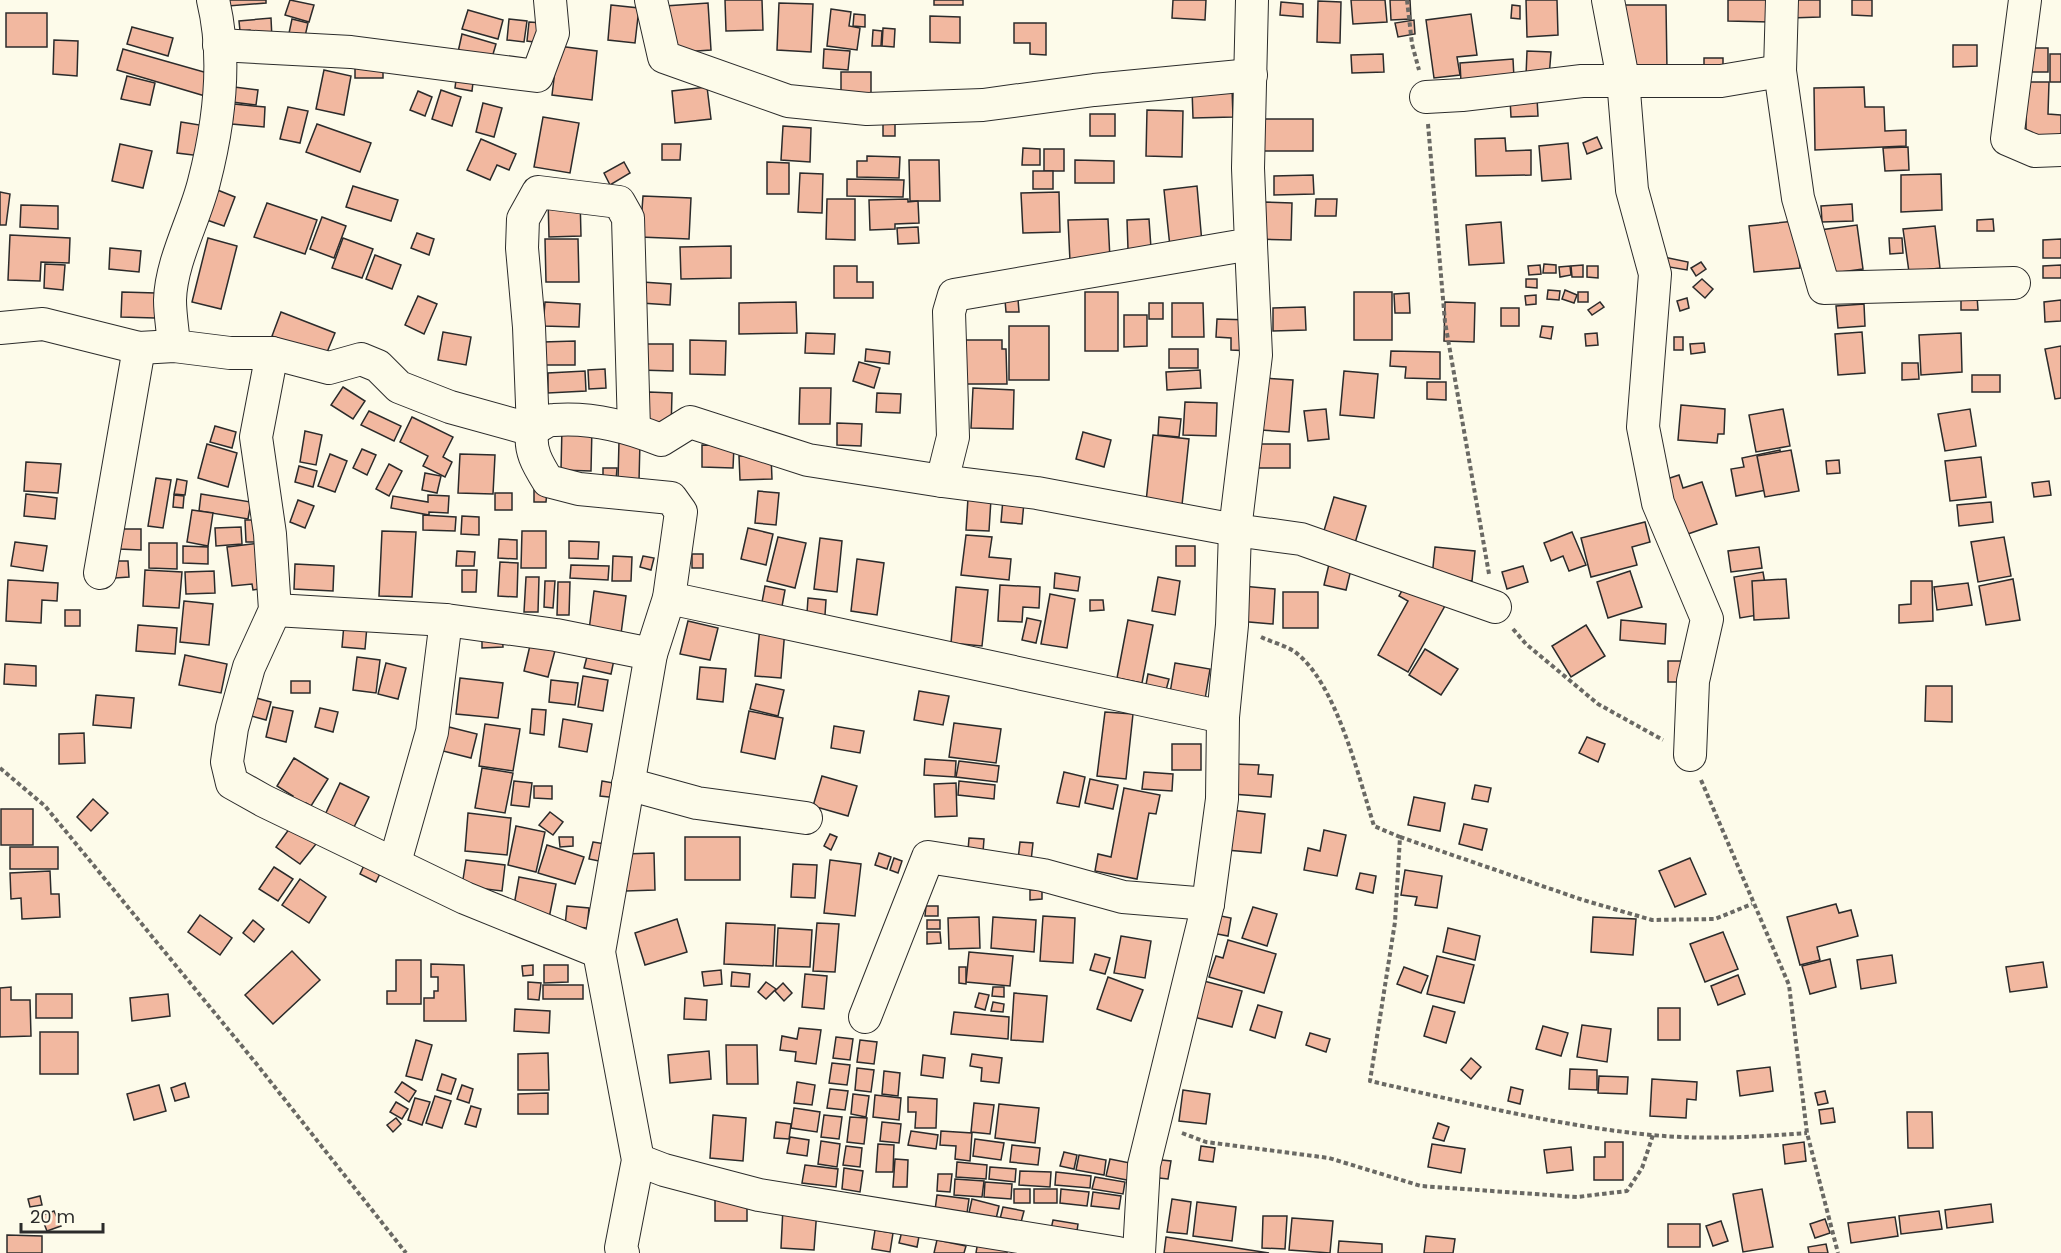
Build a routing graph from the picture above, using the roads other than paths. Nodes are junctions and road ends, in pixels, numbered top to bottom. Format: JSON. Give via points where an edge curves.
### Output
{"nodes":[{"id":1,"x":213,"y":0,"type":"edge"},
{"id":2,"x":550,"y":0,"type":"edge"},
{"id":3,"x":651,"y":0,"type":"edge"},
{"id":4,"x":1252,"y":0,"type":"edge"},
{"id":5,"x":1608,"y":0,"type":"edge"},
{"id":6,"x":1782,"y":0,"type":"edge"},
{"id":7,"x":2025,"y":0,"type":"edge"},
{"id":8,"x":219,"y":45,"type":"junction"},
{"id":9,"x":1780,"y":71,"type":"junction"},
{"id":10,"x":1251,"y":75,"type":"junction"},
{"id":11,"x":1623,"y":79,"type":"junction"},
{"id":12,"x":1426,"y":96,"type":"road end"},
{"id":13,"x":2061,"y":150,"type":"edge"},
{"id":14,"x":1251,"y":244,"type":"junction"},
{"id":15,"x":2014,"y":283,"type":"dead end"},
{"id":16,"x":0,"y":327,"type":"edge"},
{"id":17,"x":174,"y":346,"type":"junction"},
{"id":18,"x":139,"y":348,"type":"junction"},
{"id":19,"x":272,"y":353,"type":"junction"},
{"id":20,"x":634,"y":429,"type":"junction"},
{"id":21,"x":532,"y":430,"type":"junction"},
{"id":22,"x":942,"y":481,"type":"junction"},
{"id":23,"x":1235,"y":530,"type":"junction"},
{"id":24,"x":100,"y":573,"type":"dead end"},
{"id":25,"x":669,"y":598,"type":"junction"},
{"id":26,"x":1495,"y":607,"type":"road end"},
{"id":27,"x":274,"y":610,"type":"junction"},
{"id":28,"x":446,"y":620,"type":"junction"},
{"id":29,"x":651,"y":654,"type":"junction"},
{"id":30,"x":1223,"y":717,"type":"junction"},
{"id":31,"x":1690,"y":755,"type":"road end"},
{"id":32,"x":628,"y":784,"type":"junction"},
{"id":33,"x":806,"y":818,"type":"dead end"},
{"id":34,"x":395,"y":862,"type":"junction"},
{"id":35,"x":1208,"y":904,"type":"junction"},
{"id":36,"x":599,"y":952,"type":"junction"},
{"id":37,"x":865,"y":1017,"type":"dead end"},
{"id":38,"x":638,"y":1160,"type":"junction"},
{"id":39,"x":623,"y":1253,"type":"edge"},
{"id":40,"x":1118,"y":1253,"type":"edge"},
{"id":41,"x":1139,"y":1253,"type":"edge"}],
"edges":[{"from":1,"to":8,"type":"street"},
{"from":2,"to":8,"type":"street","via":[[554,33],[537,76],[351,52]]},
{"from":3,"to":10,"type":"street","via":[[664,57],[788,101],[867,109],[983,105]]},
{"from":4,"to":10,"type":"street"},
{"from":5,"to":11,"type":"street"},
{"from":6,"to":9,"type":"street"},
{"from":7,"to":13,"type":"street","via":[[2007,139],[2035,151]]},
{"from":8,"to":17,"type":"street","via":[[218,116],[204,182],[170,299]]},
{"from":9,"to":11,"type":"street","via":[[1721,81]]},
{"from":9,"to":15,"type":"street","via":[[1798,198],[1824,288]]},
{"from":10,"to":14,"type":"street"},
{"from":11,"to":12,"type":"street"},
{"from":11,"to":31,"type":"street","via":[[1632,189],[1655,274],[1642,427],[1658,503],[1707,619],[1693,681]]},
{"from":14,"to":22,"type":"street","via":[[954,295],[949,312],[953,437]]},
{"from":14,"to":23,"type":"street","via":[[1256,355]]},
{"from":16,"to":18,"type":"street","via":[[43,324]]},
{"from":17,"to":18,"type":"street"},
{"from":17,"to":19,"type":"street"},
{"from":18,"to":24,"type":"street"},
{"from":19,"to":21,"type":"street","via":[[329,368],[360,359],[378,366],[399,387],[450,407]]},
{"from":19,"to":27,"type":"street","via":[[256,437],[270,534]]},
{"from":20,"to":21,"type":"street","via":[[552,420]]},
{"from":20,"to":21,"type":"street","via":[[628,218],[619,202],[538,192],[523,219],[522,248]]},
{"from":20,"to":22,"type":"street","via":[[661,440],[690,422],[808,460]]},
{"from":21,"to":25,"type":"street","via":[[535,460],[548,481],[579,489],[671,498],[681,512]]},
{"from":22,"to":23,"type":"street","via":[[1037,493]]},
{"from":23,"to":26,"type":"street","via":[[1301,539]]},
{"from":23,"to":30,"type":"street","via":[[1233,625]]},
{"from":25,"to":29,"type":"street"},
{"from":25,"to":30,"type":"street"},
{"from":27,"to":28,"type":"street"},
{"from":27,"to":34,"type":"street","via":[[249,667],[232,728],[227,762],[232,783]]},
{"from":28,"to":29,"type":"street","via":[[556,635]]},
{"from":28,"to":34,"type":"street","via":[[432,732]]},
{"from":29,"to":32,"type":"street"},
{"from":30,"to":35,"type":"street","via":[[1222,799]]},
{"from":32,"to":33,"type":"street","via":[[697,803]]},
{"from":32,"to":36,"type":"street"},
{"from":34,"to":36,"type":"street","via":[[465,898]]},
{"from":35,"to":37,"type":"street","via":[[1123,897],[1043,875],[928,857]]},
{"from":35,"to":41,"type":"street","via":[[1144,1165]]},
{"from":36,"to":38,"type":"street"},
{"from":38,"to":39,"type":"street"},
{"from":38,"to":40,"type":"street","via":[[759,1195]]}]}
